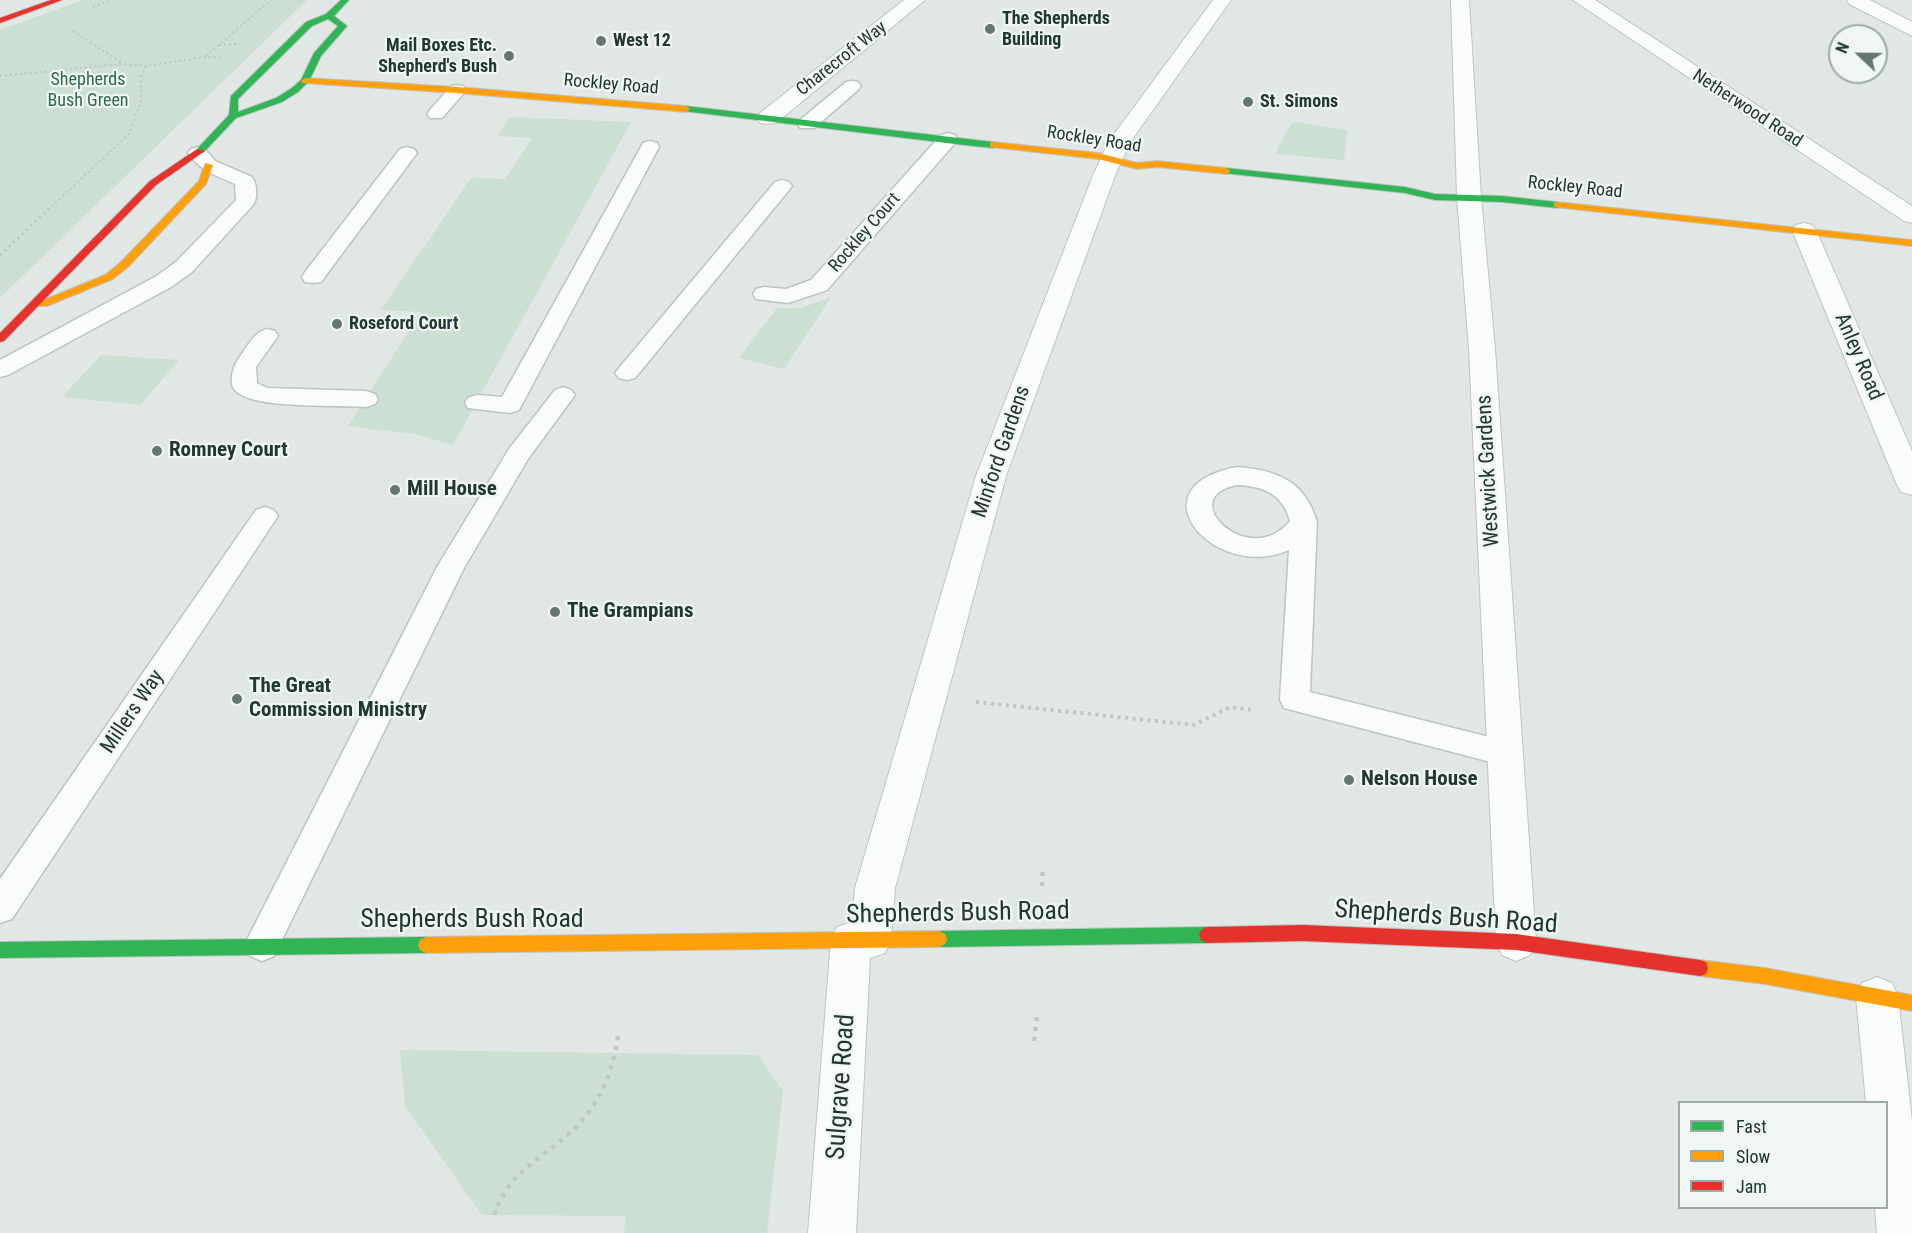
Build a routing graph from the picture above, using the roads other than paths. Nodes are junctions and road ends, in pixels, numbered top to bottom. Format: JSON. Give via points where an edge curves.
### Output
{"nodes":[{"id":1,"x":58,"y":0,"type":"edge"},
{"id":2,"x":345,"y":0,"type":"edge"},
{"id":3,"x":916,"y":0,"type":"edge"},
{"id":4,"x":1222,"y":0,"type":"edge"},
{"id":5,"x":1460,"y":0,"type":"edge"},
{"id":6,"x":1582,"y":0,"type":"edge"},
{"id":7,"x":1856,"y":0,"type":"edge"},
{"id":8,"x":329,"y":16,"type":"junction"},
{"id":9,"x":0,"y":21,"type":"edge"},
{"id":10,"x":1912,"y":30,"type":"edge"},
{"id":11,"x":305,"y":81,"type":"junction"},
{"id":12,"x":852,"y":86,"type":"dead end"},
{"id":13,"x":457,"y":90,"type":"junction"},
{"id":14,"x":436,"y":114,"type":"dead end"},
{"id":15,"x":233,"y":116,"type":"junction"},
{"id":16,"x":768,"y":118,"type":"junction"},
{"id":17,"x":807,"y":124,"type":"junction"},
{"id":18,"x":948,"y":139,"type":"junction"},
{"id":19,"x":650,"y":147,"type":"dead end"},
{"id":20,"x":407,"y":153,"type":"dead end"},
{"id":21,"x":1112,"y":158,"type":"junction"},
{"id":22,"x":203,"y":159,"type":"junction"},
{"id":23,"x":782,"y":186,"type":"dead end"},
{"id":24,"x":1469,"y":197,"type":"junction"},
{"id":25,"x":1912,"y":216,"type":"edge"},
{"id":26,"x":1803,"y":230,"type":"junction"},
{"id":27,"x":1912,"y":243,"type":"edge"},
{"id":28,"x":313,"y":278,"type":"dead end"},
{"id":29,"x":764,"y":294,"type":"dead end"},
{"id":30,"x":30,"y":309,"type":"junction"},
{"id":31,"x":267,"y":336,"type":"dead end"},
{"id":32,"x":0,"y":339,"type":"edge"},
{"id":33,"x":0,"y":369,"type":"edge"},
{"id":34,"x":627,"y":373,"type":"dead end"},
{"id":35,"x":563,"y":395,"type":"dead end"},
{"id":36,"x":366,"y":399,"type":"dead end"},
{"id":37,"x":477,"y":403,"type":"dead end"},
{"id":38,"x":1912,"y":485,"type":"edge"},
{"id":39,"x":265,"y":516,"type":"dead end"},
{"id":40,"x":1304,"y":522,"type":"dead end"},
{"id":41,"x":1506,"y":753,"type":"junction"},
{"id":42,"x":0,"y":908,"type":"edge"},
{"id":43,"x":861,"y":940,"type":"junction"},
{"id":44,"x":1516,"y":942,"type":"junction"},
{"id":45,"x":262,"y":945,"type":"junction"},
{"id":46,"x":0,"y":950,"type":"edge"},
{"id":47,"x":1895,"y":1000,"type":"edge"},
{"id":48,"x":832,"y":1233,"type":"edge"},
{"id":49,"x":1901,"y":1233,"type":"edge"}],
"edges":[{"from":1,"to":9,"type":"main road"},
{"from":2,"to":8,"type":"main road"},
{"from":3,"to":16,"type":"street","name":"Charecroft Way"},
{"from":4,"to":21,"type":"street","name":"Minford Gardens","via":[[1120,141]]},
{"from":5,"to":24,"type":"street","name":"Westwick Gardens"},
{"from":6,"to":25,"type":"street","name":"Netherwood Road"},
{"from":7,"to":10,"type":"street"},
{"from":8,"to":11,"type":"main road","via":[[343,26],[317,55]]},
{"from":8,"to":15,"type":"main road","via":[[309,24],[234,98]]},
{"from":11,"to":13,"type":"main road","name":"Rockley Road"},
{"from":11,"to":15,"type":"main road","via":[[279,100]]},
{"from":12,"to":17,"type":"lane"},
{"from":13,"to":14,"type":"lane"},
{"from":13,"to":16,"type":"main road","name":"Rockley Road"},
{"from":15,"to":22,"type":"main road"},
{"from":16,"to":17,"type":"main road","name":"Rockley Road"},
{"from":17,"to":18,"type":"main road","name":"Rockley Road"},
{"from":18,"to":21,"type":"main road","name":"Rockley Road"},
{"from":18,"to":29,"type":"lane","name":"Rockley Court","via":[[819,285],[788,296]]},
{"from":19,"to":37,"type":"lane","via":[[510,405]]},
{"from":20,"to":28,"type":"lane"},
{"from":21,"to":24,"type":"main road","name":"Rockley Road","via":[[1145,168],[1156,164],[1405,190],[1435,197]]},
{"from":21,"to":43,"type":"street","name":"Minford Gardens","via":[[991,476]]},
{"from":22,"to":30,"type":"main road","via":[[153,183]]},
{"from":22,"to":30,"type":"main road","via":[[203,182],[124,265],[109,277]]},
{"from":22,"to":33,"type":"lane","via":[[245,181],[246,201],[184,267],[164,282]]},
{"from":23,"to":34,"type":"lane","via":[[709,283]]},
{"from":24,"to":26,"type":"main road","name":"Rockley Road"},
{"from":24,"to":41,"type":"street","name":"Westwick Gardens"},
{"from":26,"to":27,"type":"main road","name":"Rockley Road"},
{"from":26,"to":38,"type":"street","name":"Anley Road"},
{"from":30,"to":32,"type":"main road"},
{"from":31,"to":36,"type":"lane","via":[[244,367],[245,387],[263,395]]},
{"from":35,"to":45,"type":"lane","via":[[518,456],[451,567]]},
{"from":39,"to":42,"type":"lane","name":"Millers Way"},
{"from":40,"to":41,"type":"lane","via":[[1295,700]]},
{"from":41,"to":44,"type":"street","name":"Westwick Gardens"},
{"from":43,"to":44,"type":"main road","name":"Shepherds Bush Road","via":[[1303,933]]},
{"from":43,"to":45,"type":"main road","name":"Shepherds Bush Road"},
{"from":43,"to":48,"type":"street","name":"Sulgrave Road"},
{"from":44,"to":47,"type":"main road","name":"Shepherds Bush Road","via":[[1765,976]]},
{"from":45,"to":46,"type":"main road","name":"Shepherds Bush Road"},
{"from":47,"to":49,"type":"street"}]}
